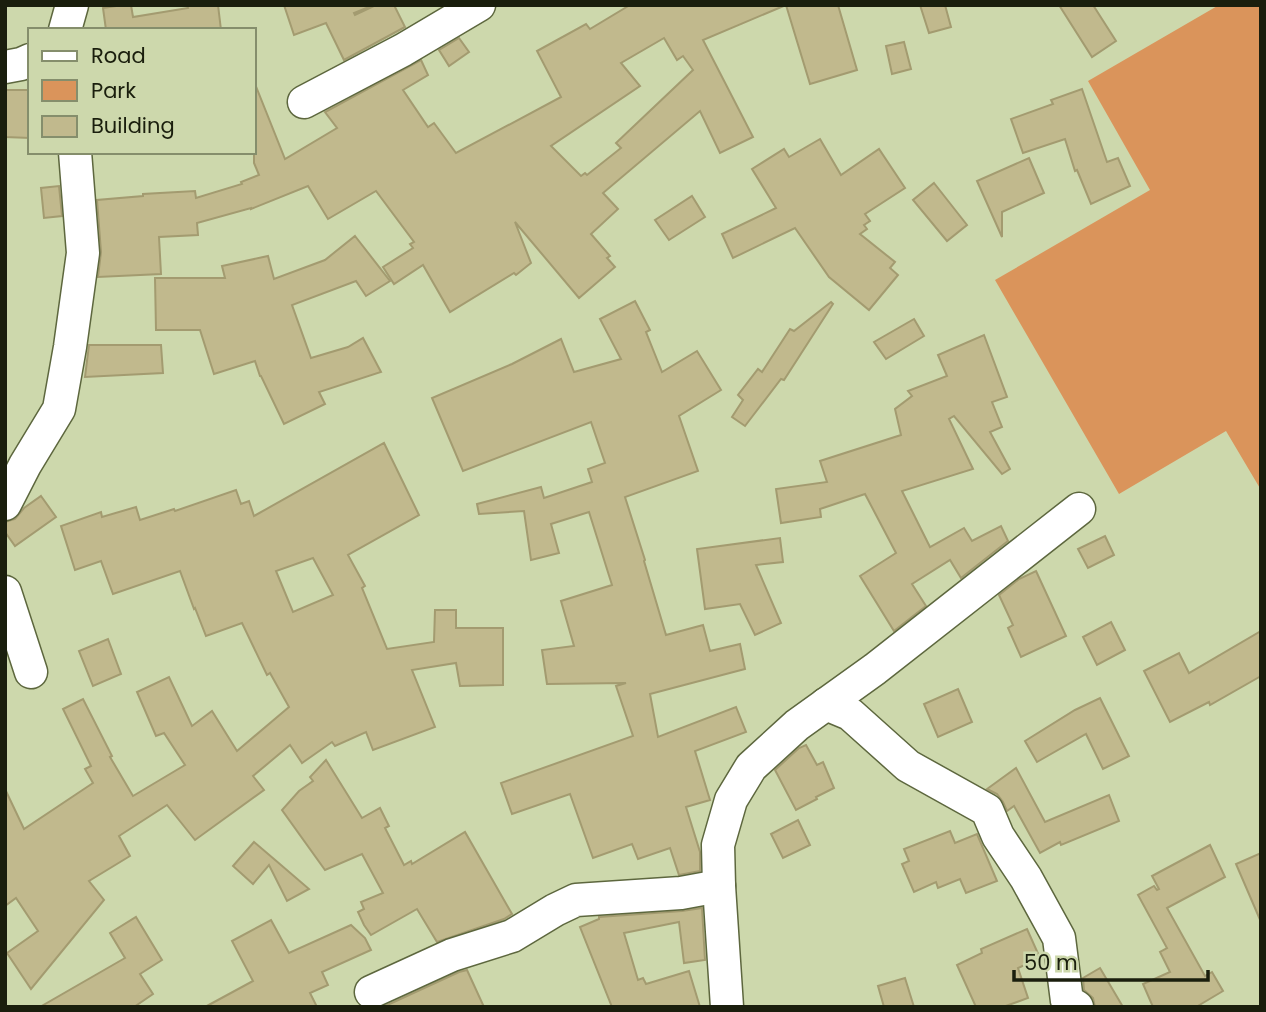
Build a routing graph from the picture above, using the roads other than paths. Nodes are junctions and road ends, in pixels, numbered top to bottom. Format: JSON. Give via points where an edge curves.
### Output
{"nodes":[{"id":1,"x":72,"y":5,"type":"edge"},
{"id":2,"x":479,"y":5,"type":"edge"},
{"id":3,"x":66,"y":28,"type":"edge"},
{"id":4,"x":28,"y":61,"type":"edge"},
{"id":5,"x":5,"y":67,"type":"edge"},
{"id":6,"x":304,"y":102,"type":"dead end"},
{"id":7,"x":75,"y":154,"type":"edge"},
{"id":8,"x":5,"y":504,"type":"edge"},
{"id":9,"x":1079,"y":509,"type":"dead end"},
{"id":10,"x":5,"y":592,"type":"edge"},
{"id":11,"x":31,"y":673,"type":"dead end"},
{"id":12,"x":826,"y":704,"type":"junction"},
{"id":13,"x":719,"y":886,"type":"junction"},
{"id":14,"x":370,"y":992,"type":"dead end"},
{"id":15,"x":727,"y":1007,"type":"edge"},
{"id":16,"x":1077,"y":1007,"type":"edge"}],
"edges":[{"from":1,"to":3,"type":"street"},
{"from":2,"to":6,"type":"street"},
{"from":4,"to":5,"type":"street"},
{"from":7,"to":8,"type":"street","via":[[83,253],[58,409]]},
{"from":9,"to":12,"type":"street"},
{"from":10,"to":11,"type":"street"},
{"from":12,"to":13,"type":"street","via":[[751,767],[731,800],[718,845]]},
{"from":12,"to":16,"type":"street","via":[[850,714],[908,766],[987,810],[1059,938],[1067,1000]]},
{"from":13,"to":14,"type":"street","via":[[576,900],[512,936],[452,955]]},
{"from":13,"to":15,"type":"street"}]}
